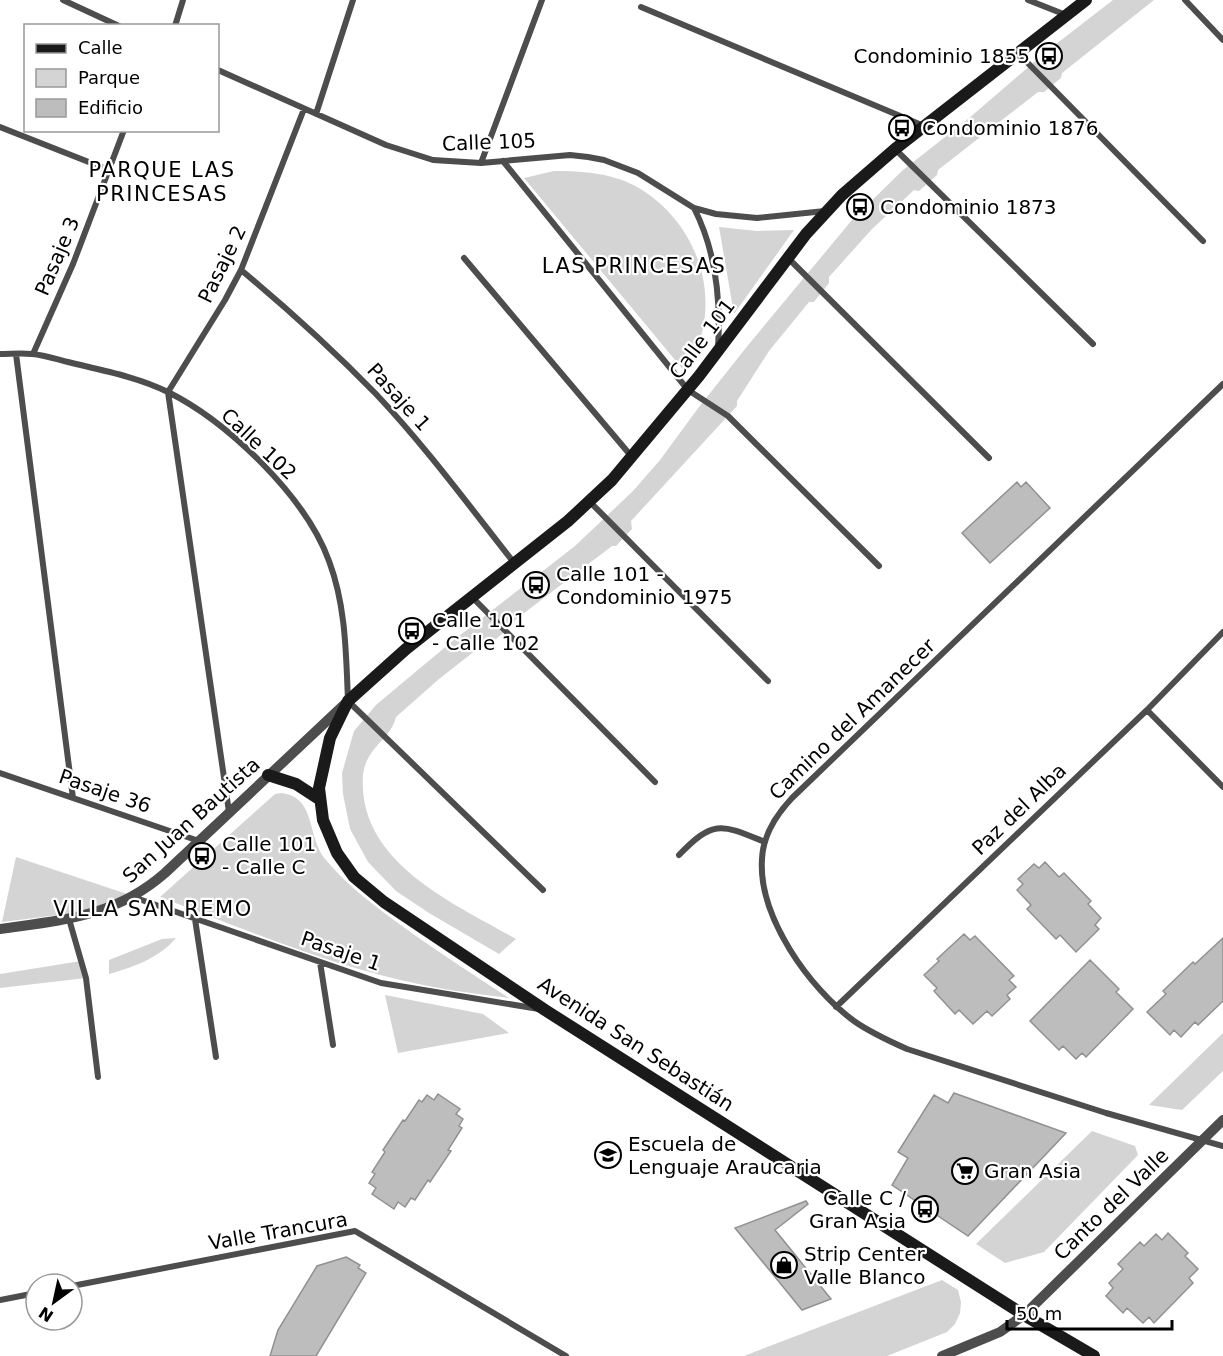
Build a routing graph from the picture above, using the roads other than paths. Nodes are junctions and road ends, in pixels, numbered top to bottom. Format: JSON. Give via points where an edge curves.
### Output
{"nodes":[{"id":1,"x":63,"y":0,"type":"edge"},
{"id":2,"x":183,"y":0,"type":"edge"},
{"id":3,"x":353,"y":0,"type":"edge"},
{"id":4,"x":542,"y":0,"type":"edge"},
{"id":5,"x":1028,"y":0,"type":"edge"},
{"id":6,"x":1086,"y":0,"type":"edge"},
{"id":7,"x":1185,"y":0,"type":"edge"},
{"id":8,"x":641,"y":7,"type":"dead end"},
{"id":9,"x":1066,"y":15,"type":"junction"},
{"id":10,"x":115,"y":24,"type":"edge"},
{"id":11,"x":176,"y":24,"type":"edge"},
{"id":12,"x":1223,"y":40,"type":"edge"},
{"id":13,"x":1018,"y":52,"type":"junction"},
{"id":14,"x":219,"y":70,"type":"edge"},
{"id":15,"x":304,"y":109,"type":"junction"},
{"id":16,"x":316,"y":114,"type":"junction"},
{"id":17,"x":924,"y":126,"type":"junction"},
{"id":18,"x":0,"y":127,"type":"edge"},
{"id":19,"x":123,"y":132,"type":"edge"},
{"id":20,"x":895,"y":149,"type":"junction"},
{"id":21,"x":503,"y":161,"type":"junction"},
{"id":22,"x":481,"y":163,"type":"junction"},
{"id":23,"x":109,"y":170,"type":"junction"},
{"id":24,"x":694,"y":208,"type":"junction"},
{"id":25,"x":826,"y":211,"type":"junction"},
{"id":26,"x":1203,"y":241,"type":"dead end"},
{"id":27,"x":464,"y":258,"type":"dead end"},
{"id":28,"x":788,"y":258,"type":"junction"},
{"id":29,"x":241,"y":270,"type":"junction"},
{"id":30,"x":1093,"y":344,"type":"dead end"},
{"id":31,"x":718,"y":351,"type":"junction"},
{"id":32,"x":0,"y":354,"type":"edge"},
{"id":33,"x":16,"y":354,"type":"junction"},
{"id":34,"x":33,"y":354,"type":"junction"},
{"id":35,"x":1223,"y":384,"type":"edge"},
{"id":36,"x":688,"y":390,"type":"junction"},
{"id":37,"x":168,"y":392,"type":"junction"},
{"id":38,"x":633,"y":457,"type":"junction"},
{"id":39,"x":989,"y":458,"type":"dead end"},
{"id":40,"x":590,"y":502,"type":"junction"},
{"id":41,"x":516,"y":564,"type":"junction"},
{"id":42,"x":879,"y":566,"type":"dead end"},
{"id":43,"x":472,"y":597,"type":"junction"},
{"id":44,"x":1223,"y":632,"type":"edge"},
{"id":45,"x":768,"y":681,"type":"dead end"},
{"id":46,"x":348,"y":701,"type":"junction"},
{"id":47,"x":1147,"y":710,"type":"junction"},
{"id":48,"x":0,"y":773,"type":"edge"},
{"id":49,"x":268,"y":775,"type":"junction"},
{"id":50,"x":655,"y":782,"type":"dead end"},
{"id":51,"x":1223,"y":788,"type":"edge"},
{"id":52,"x":73,"y":798,"type":"junction"},
{"id":53,"x":319,"y":799,"type":"junction"},
{"id":54,"x":229,"y":812,"type":"junction"},
{"id":55,"x":199,"y":841,"type":"junction"},
{"id":56,"x":765,"y":842,"type":"junction"},
{"id":57,"x":680,"y":855,"type":"dead end"},
{"id":58,"x":543,"y":890,"type":"dead end"},
{"id":59,"x":133,"y":897,"type":"junction"},
{"id":60,"x":195,"y":918,"type":"junction"},
{"id":61,"x":69,"y":919,"type":"junction"},
{"id":62,"x":0,"y":929,"type":"edge"},
{"id":63,"x":320,"y":962,"type":"junction"},
{"id":64,"x":836,"y":1007,"type":"junction"},
{"id":65,"x":545,"y":1010,"type":"junction"},
{"id":66,"x":333,"y":1045,"type":"dead end"},
{"id":67,"x":216,"y":1057,"type":"dead end"},
{"id":68,"x":98,"y":1077,"type":"dead end"},
{"id":69,"x":1223,"y":1120,"type":"edge"},
{"id":70,"x":1202,"y":1141,"type":"junction"},
{"id":71,"x":1223,"y":1146,"type":"edge"},
{"id":72,"x":84,"y":1284,"type":"edge"},
{"id":73,"x":24,"y":1295,"type":"edge"},
{"id":74,"x":0,"y":1300,"type":"edge"},
{"id":75,"x":1024,"y":1315,"type":"junction"},
{"id":76,"x":566,"y":1356,"type":"edge"},
{"id":77,"x":942,"y":1356,"type":"edge"},
{"id":78,"x":1094,"y":1356,"type":"edge"}],
"edges":[{"from":1,"to":10,"type":"street"},
{"from":2,"to":11,"type":"street"},
{"from":3,"to":16,"type":"street"},
{"from":4,"to":22,"type":"street"},
{"from":5,"to":9,"type":"street"},
{"from":6,"to":9,"type":"main road","name":"Calle 101"},
{"from":7,"to":12,"type":"street"},
{"from":8,"to":17,"type":"street"},
{"from":9,"to":13,"type":"main road","name":"Calle 101"},
{"from":13,"to":17,"type":"main road","name":"Calle 101"},
{"from":13,"to":26,"type":"street"},
{"from":14,"to":15,"type":"street","name":"Calle 105"},
{"from":15,"to":16,"type":"street","name":"Calle 105"},
{"from":15,"to":29,"type":"street","name":"Pasaje 2"},
{"from":16,"to":22,"type":"street","name":"Calle 105","via":[[411,155]]},
{"from":17,"to":20,"type":"main road","name":"Calle 101"},
{"from":18,"to":23,"type":"street"},
{"from":19,"to":23,"type":"street","name":"Pasaje 3"},
{"from":20,"to":25,"type":"main road","name":"Calle 101"},
{"from":20,"to":30,"type":"street"},
{"from":21,"to":22,"type":"street","name":"Calle 105"},
{"from":21,"to":24,"type":"street","name":"Calle 105","via":[[570,155],[604,160],[638,173]]},
{"from":21,"to":36,"type":"street"},
{"from":23,"to":34,"type":"street","name":"Pasaje 3"},
{"from":24,"to":25,"type":"street","name":"Calle 105","via":[[757,218]]},
{"from":24,"to":31,"type":"street","via":[[709,242],[716,277]]},
{"from":25,"to":28,"type":"main road","name":"Calle 101"},
{"from":27,"to":38,"type":"street"},
{"from":28,"to":31,"type":"main road","name":"Calle 101"},
{"from":28,"to":39,"type":"street"},
{"from":29,"to":37,"type":"street","name":"Pasaje 2"},
{"from":29,"to":41,"type":"street","name":"Pasaje 1","via":[[288,309],[377,395]]},
{"from":31,"to":36,"type":"main road","name":"Calle 101"},
{"from":32,"to":33,"type":"street","name":"Calle 102"},
{"from":33,"to":34,"type":"street","name":"Calle 102"},
{"from":33,"to":52,"type":"street"},
{"from":34,"to":37,"type":"street","name":"Calle 102"},
{"from":35,"to":56,"type":"street","name":"Camino del Amanecer","via":[[792,798],[780,811]]},
{"from":36,"to":38,"type":"main road","name":"Calle 101"},
{"from":36,"to":42,"type":"street","via":[[729,416]]},
{"from":37,"to":46,"type":"street","name":"Calle 102","via":[[203,414],[250,453],[299,507],[320,539],[342,611]]},
{"from":37,"to":54,"type":"street"},
{"from":38,"to":40,"type":"main road","name":"Calle 101"},
{"from":40,"to":41,"type":"main road","name":"Calle 101"},
{"from":40,"to":45,"type":"street"},
{"from":41,"to":43,"type":"main road","name":"Calle 101"},
{"from":43,"to":46,"type":"main road","name":"Calle 101"},
{"from":43,"to":50,"type":"street"},
{"from":44,"to":47,"type":"street","name":"Paz del Alba"},
{"from":46,"to":49,"type":"street","name":"San Juan Bautista"},
{"from":46,"to":53,"type":"main road","name":"Avenida San Sebastián","via":[[330,738]]},
{"from":46,"to":58,"type":"street"},
{"from":47,"to":51,"type":"street"},
{"from":47,"to":64,"type":"street","name":"Paz del Alba"},
{"from":48,"to":52,"type":"street","name":"Pasaje 36"},
{"from":49,"to":53,"type":"main road","via":[[296,784]]},
{"from":49,"to":54,"type":"street","name":"San Juan Bautista"},
{"from":52,"to":55,"type":"street","name":"Pasaje 36"},
{"from":53,"to":65,"type":"main road","name":"Avenida San Sebastián","via":[[330,840],[354,877],[402,915]]},
{"from":54,"to":55,"type":"street","name":"San Juan Bautista"},
{"from":55,"to":59,"type":"street","name":"San Juan Bautista"},
{"from":56,"to":57,"type":"street","via":[[718,827],[700,836]]},
{"from":56,"to":64,"type":"street","name":"Camino del Amanecer","via":[[763,877],[776,921],[796,960]]},
{"from":59,"to":60,"type":"street","name":"Pasaje 1"},
{"from":59,"to":61,"type":"street","name":"San Juan Bautista"},
{"from":60,"to":63,"type":"street","name":"Pasaje 1"},
{"from":60,"to":67,"type":"street"},
{"from":61,"to":62,"type":"street","name":"San Juan Bautista"},
{"from":61,"to":68,"type":"street","via":[[86,978]]},
{"from":63,"to":65,"type":"street","name":"Pasaje 1","via":[[381,983]]},
{"from":63,"to":66,"type":"street"},
{"from":64,"to":70,"type":"street","name":"Camino del Amanecer","via":[[879,1037],[908,1048]]},
{"from":65,"to":75,"type":"main road","name":"Avenida San Sebastián"},
{"from":69,"to":70,"type":"street","name":"Canto del Valle"},
{"from":70,"to":71,"type":"street","name":"Camino del Amanecer"},
{"from":70,"to":75,"type":"street","name":"Canto del Valle"},
{"from":72,"to":76,"type":"street","name":"Valle Trancura","via":[[355,1231]]},
{"from":73,"to":74,"type":"street"},
{"from":75,"to":77,"type":"street","name":"Canto del Valle","via":[[1000,1332]]},
{"from":75,"to":78,"type":"main road","name":"Avenida San Sebastián"}]}
